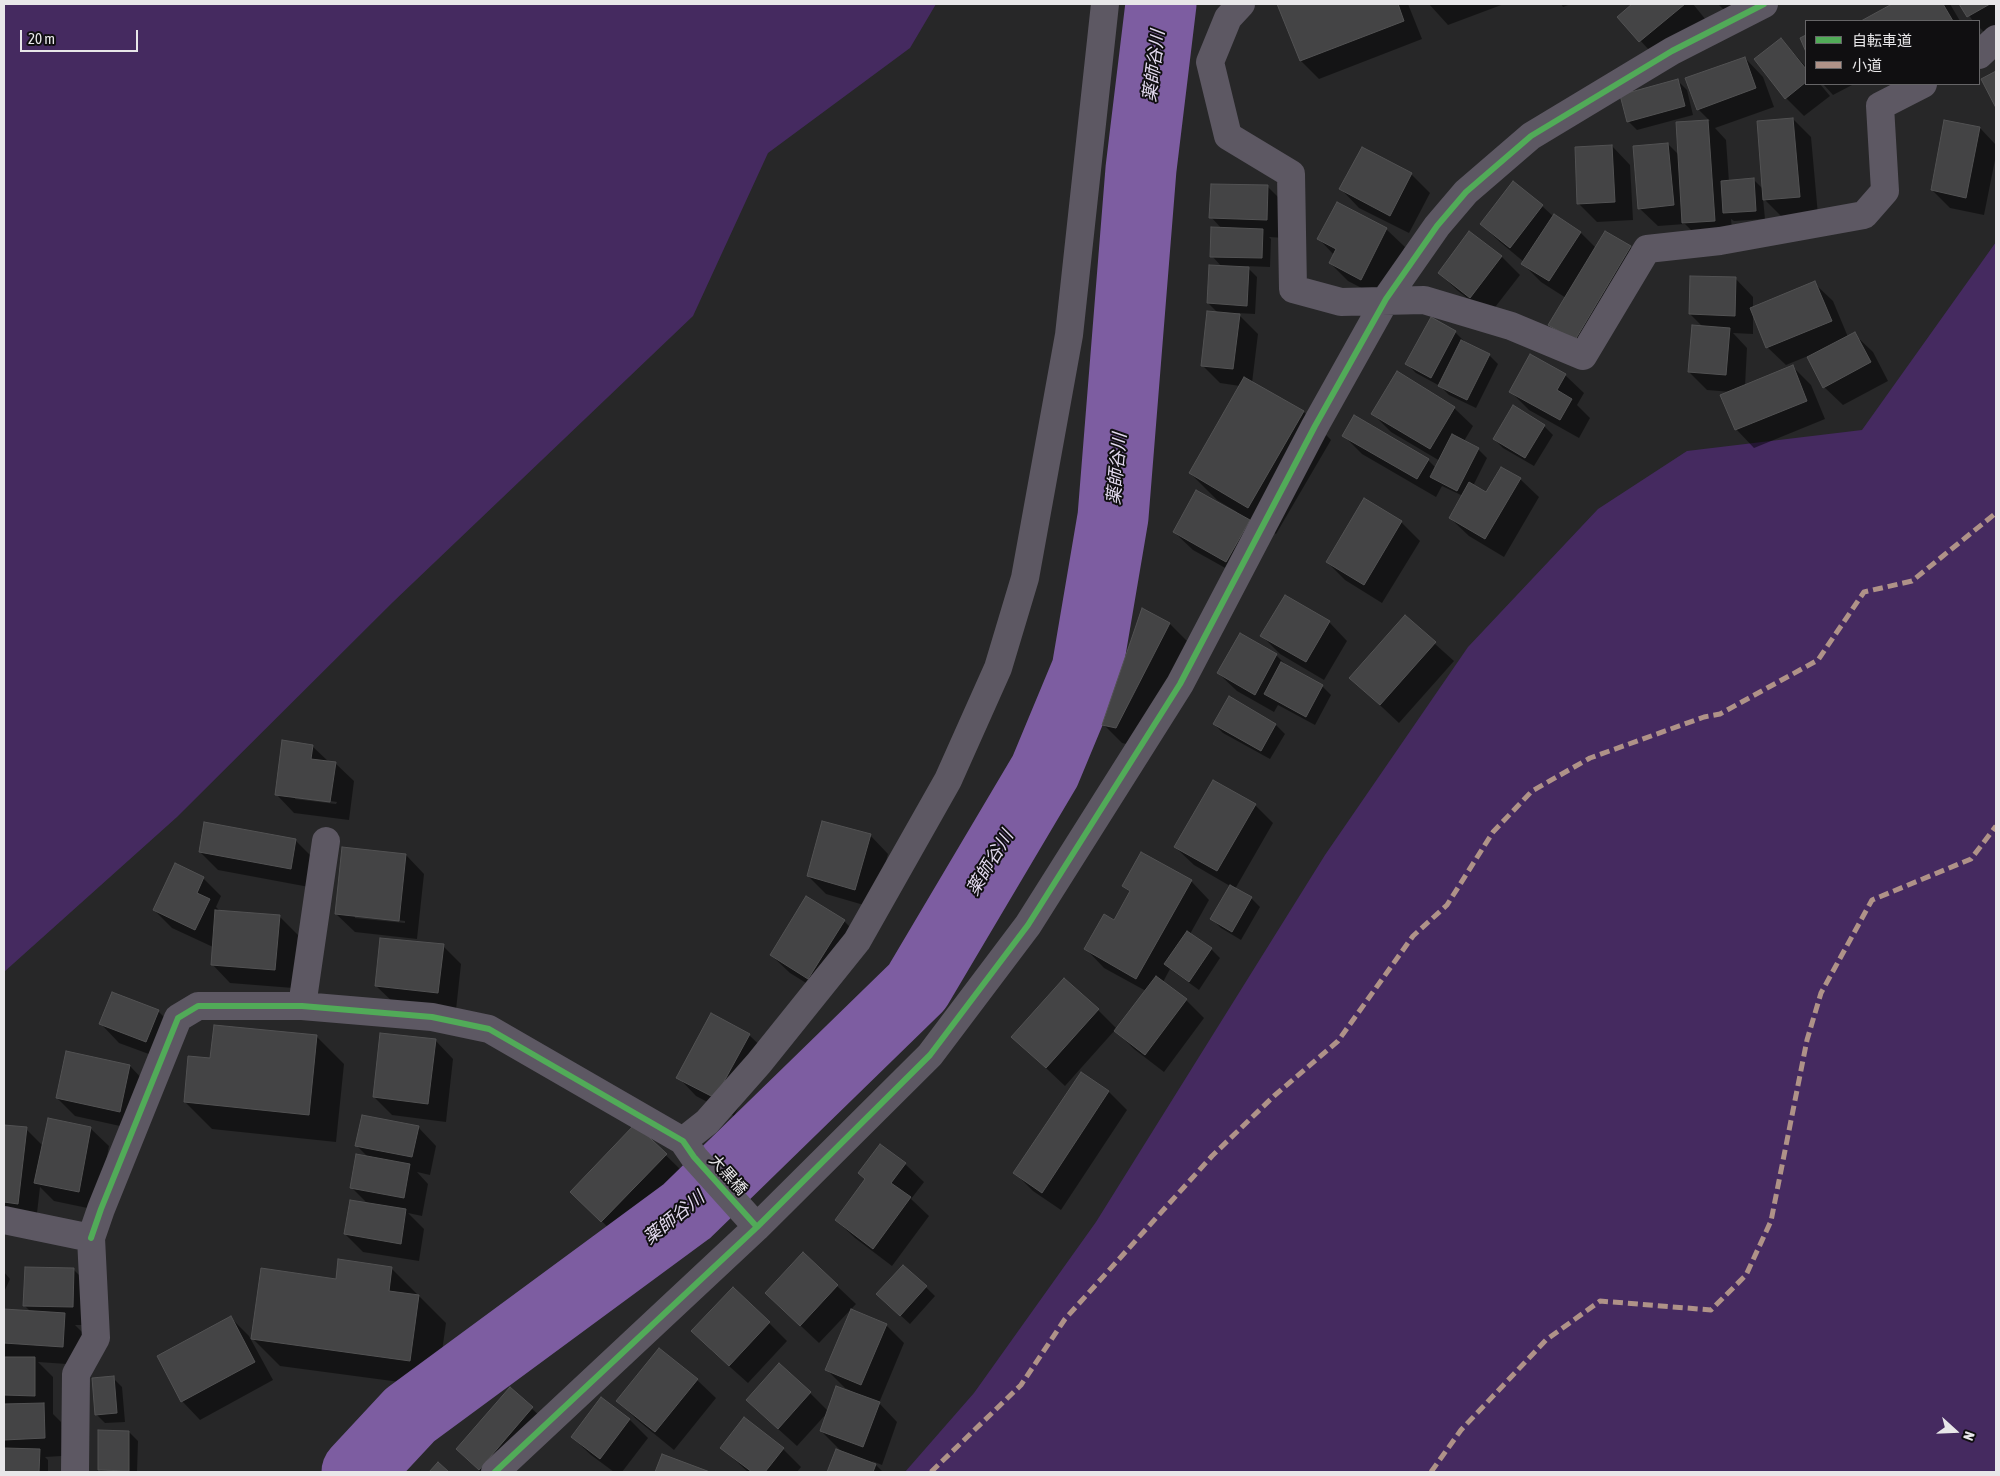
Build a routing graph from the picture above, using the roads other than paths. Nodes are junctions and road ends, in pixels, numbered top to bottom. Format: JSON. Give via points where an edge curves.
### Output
{"nodes":[{"id":1,"x":1104,"y":4,"type":"edge"},
{"id":2,"x":1241,"y":4,"type":"edge"},
{"id":3,"x":1764,"y":4,"type":"edge"},
{"id":4,"x":1996,"y":39,"type":"edge"},
{"id":5,"x":1980,"y":54,"type":"edge"},
{"id":6,"x":1921,"y":85,"type":"edge"},
{"id":7,"x":1386,"y":299,"type":"junction"},
{"id":8,"x":326,"y":841,"type":"dead end"},
{"id":9,"x":302,"y":1006,"type":"junction"},
{"id":10,"x":689,"y":1149,"type":"junction"},
{"id":11,"x":750,"y":1219,"type":"junction"},
{"id":12,"x":4,"y":1220,"type":"edge"},
{"id":13,"x":91,"y":1238,"type":"junction"},
{"id":14,"x":75,"y":1472,"type":"edge"},
{"id":15,"x":495,"y":1472,"type":"edge"}],
"edges":[{"from":1,"to":10,"type":"street","via":[[1069,335],[1025,578],[998,668],[948,780],[857,942],[707,1122]]},
{"from":2,"to":7,"type":"street","via":[[1228,18],[1210,62],[1228,136],[1291,174],[1293,289],[1341,302]]},
{"from":3,"to":7,"type":"street","via":[[1672,51],[1531,136],[1466,192]]},
{"from":4,"to":5,"type":"street"},
{"from":6,"to":7,"type":"street","via":[[1880,106],[1885,191],[1864,215],[1720,241],[1647,249],[1583,356],[1511,326],[1424,300]]},
{"from":7,"to":11,"type":"street","via":[[1315,426],[1180,684],[1028,926],[930,1055]]},
{"from":8,"to":9,"type":"street"},
{"from":9,"to":10,"type":"street","name":"大黒橋","via":[[432,1017],[489,1029]]},
{"from":9,"to":13,"type":"street","name":"大黒橋","via":[[198,1006],[178,1018]]},
{"from":10,"to":11,"type":"street","name":"大黒橋"},
{"from":11,"to":15,"type":"street"},
{"from":12,"to":13,"type":"street"},
{"from":13,"to":14,"type":"street","via":[[96,1338],[76,1374]]}]}
